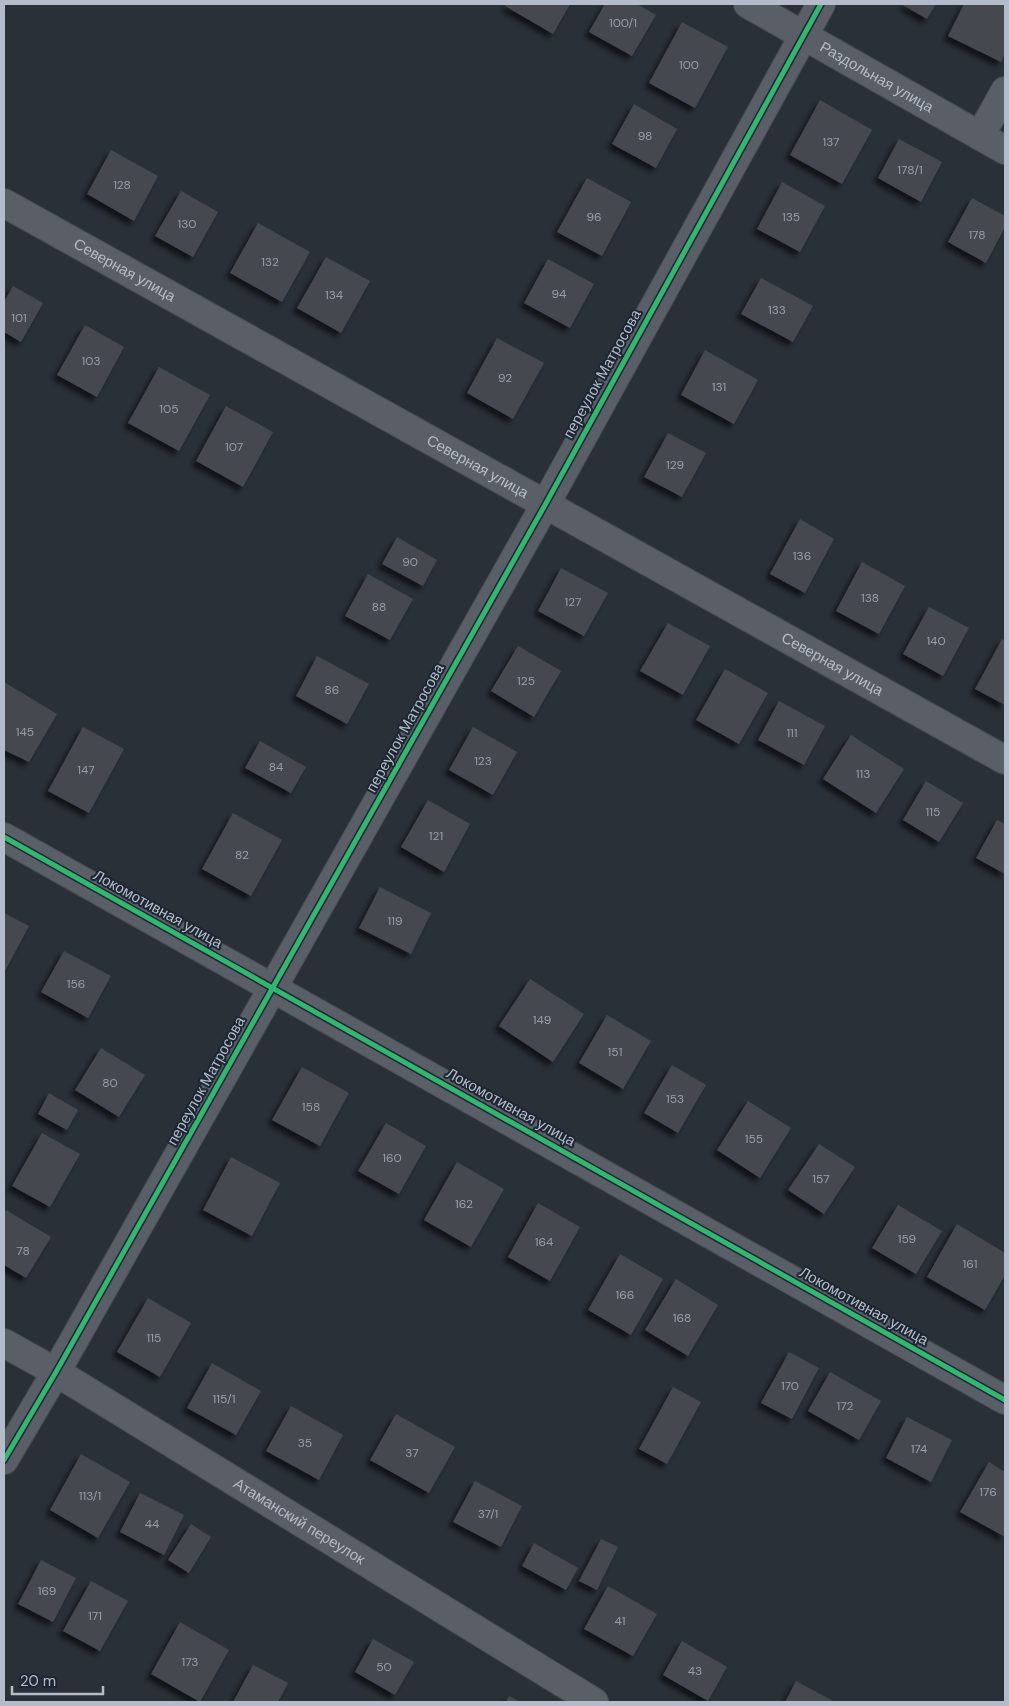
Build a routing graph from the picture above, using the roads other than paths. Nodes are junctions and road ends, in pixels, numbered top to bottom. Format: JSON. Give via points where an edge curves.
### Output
{"nodes":[{"id":1,"x":748,"y":4,"type":"edge"},
{"id":2,"x":821,"y":4,"type":"edge"},
{"id":3,"x":803,"y":35,"type":"junction"},
{"id":4,"x":1005,"y":91,"type":"edge"},
{"id":5,"x":980,"y":136,"type":"junction"},
{"id":6,"x":1005,"y":150,"type":"edge"},
{"id":7,"x":4,"y":203,"type":"edge"},
{"id":8,"x":545,"y":505,"type":"junction"},
{"id":9,"x":1005,"y":760,"type":"edge"},
{"id":10,"x":4,"y":837,"type":"edge"},
{"id":11,"x":272,"y":987,"type":"junction"},
{"id":12,"x":4,"y":1343,"type":"edge"},
{"id":13,"x":56,"y":1372,"type":"junction"},
{"id":14,"x":1005,"y":1400,"type":"edge"},
{"id":15,"x":4,"y":1460,"type":"edge"},
{"id":16,"x":594,"y":1702,"type":"edge"}],
"edges":[{"from":1,"to":3,"type":"street","name":"Раздольная улица"},
{"from":2,"to":3,"type":"street","name":"переулок Матросова"},
{"from":3,"to":5,"type":"street","name":"Раздольная улица"},
{"from":3,"to":8,"type":"street","name":"переулок Матросова"},
{"from":4,"to":5,"type":"street"},
{"from":5,"to":6,"type":"street","name":"Раздольная улица"},
{"from":7,"to":8,"type":"street","name":"Северная улица"},
{"from":8,"to":9,"type":"street","name":"Северная улица"},
{"from":8,"to":11,"type":"street","name":"переулок Матросова"},
{"from":10,"to":11,"type":"street","name":"Локомотивная улица"},
{"from":11,"to":13,"type":"street","name":"переулок Матросова"},
{"from":11,"to":14,"type":"street","name":"Локомотивная улица"},
{"from":12,"to":13,"type":"street","name":"Атаманский переулок"},
{"from":13,"to":15,"type":"street","name":"переулок Матросова"},
{"from":13,"to":16,"type":"street","name":"Атаманский переулок"}]}
